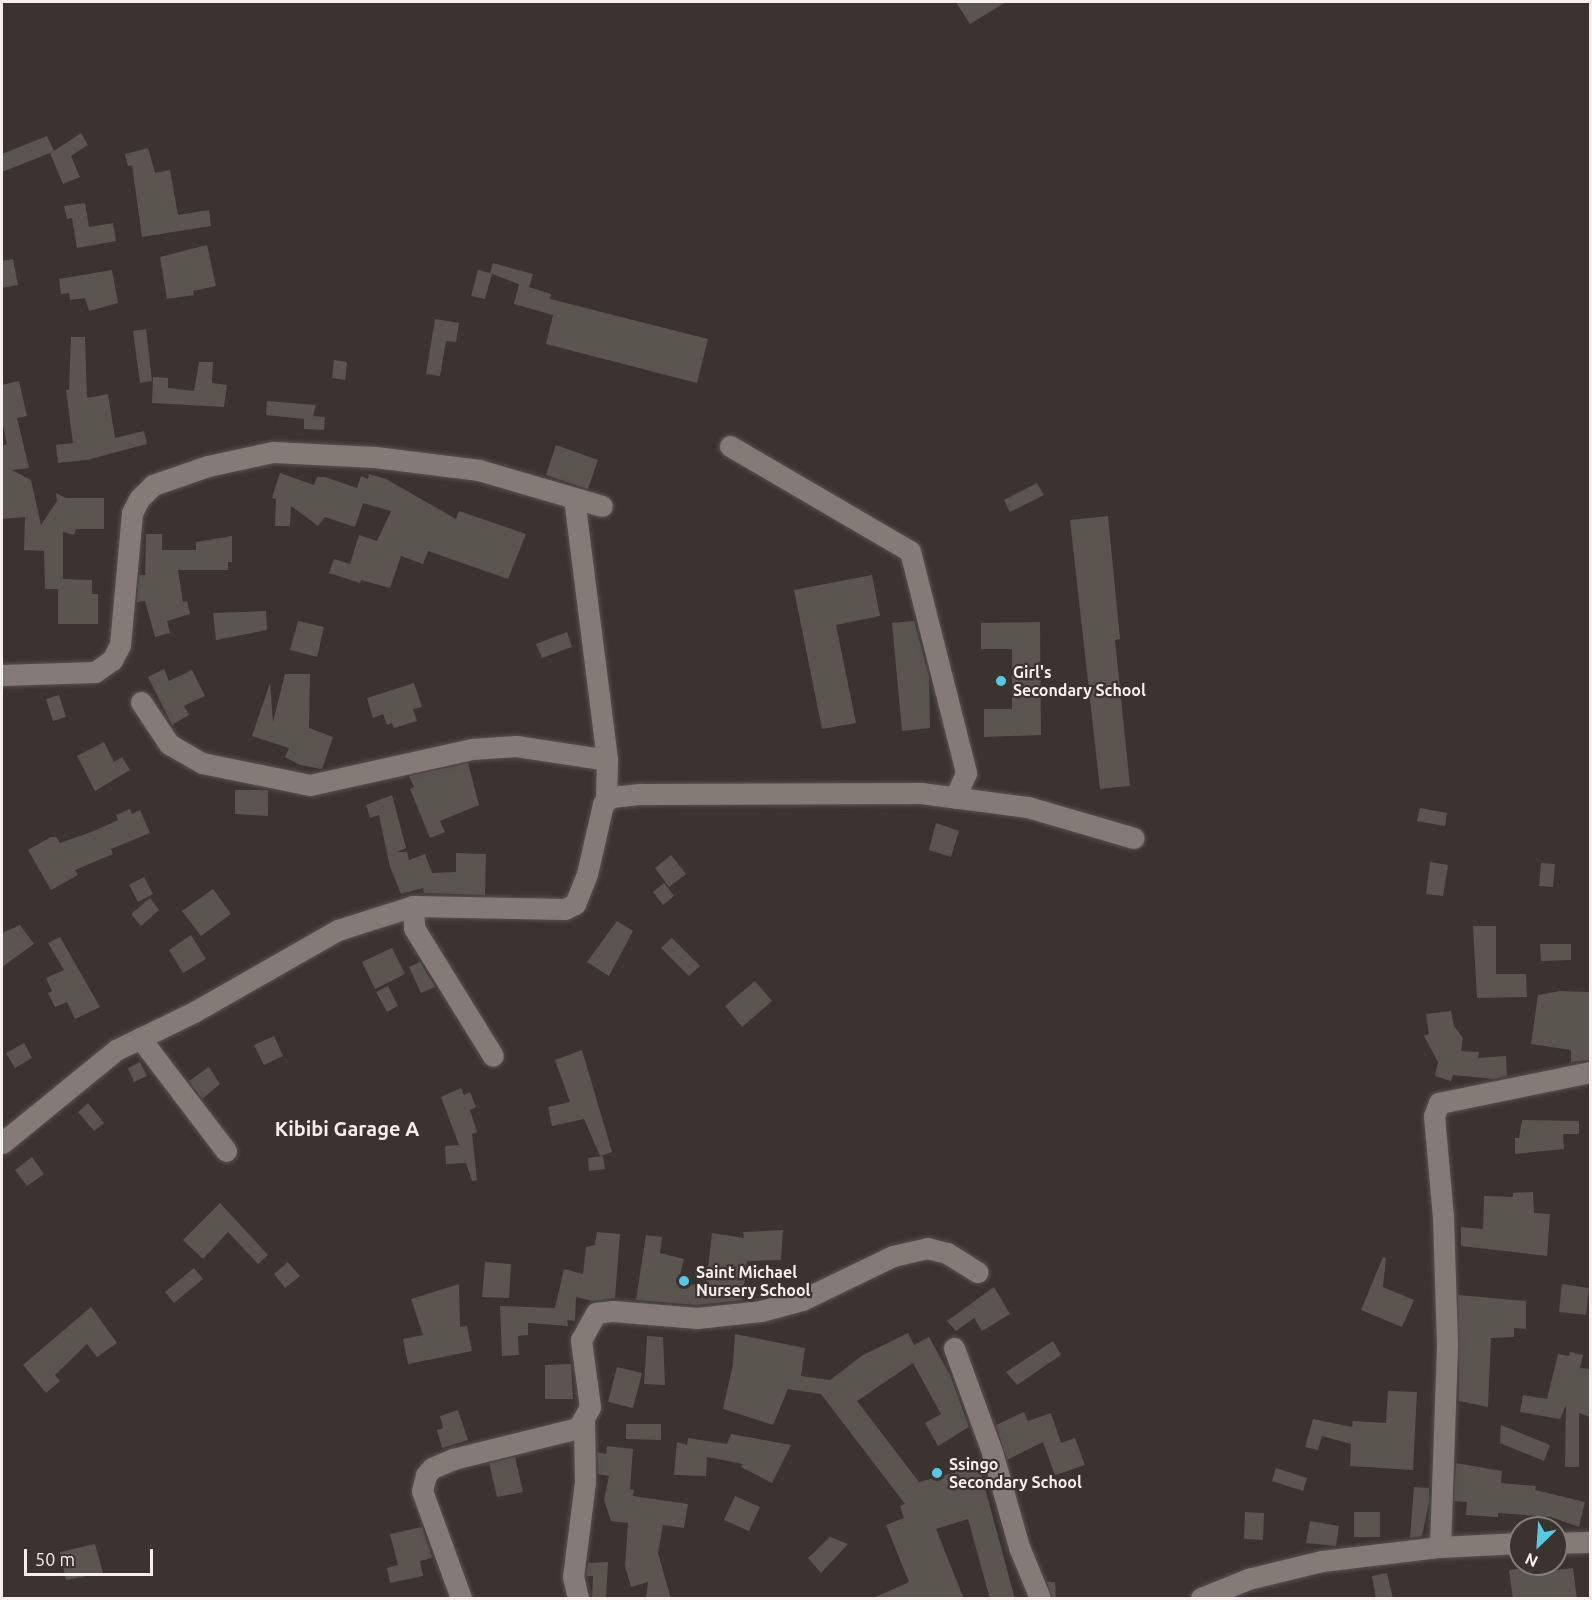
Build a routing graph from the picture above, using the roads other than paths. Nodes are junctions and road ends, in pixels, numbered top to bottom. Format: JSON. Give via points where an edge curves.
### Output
{"nodes":[{"id":1,"x":730,"y":446,"type":"dead end"},
{"id":2,"x":574,"y":498,"type":"junction"},
{"id":3,"x":602,"y":506,"type":"dead end"},
{"id":4,"x":2,"y":675,"type":"edge"},
{"id":5,"x":141,"y":702,"type":"dead end"},
{"id":6,"x":607,"y":760,"type":"junction"},
{"id":7,"x":955,"y":798,"type":"junction"},
{"id":8,"x":606,"y":800,"type":"junction"},
{"id":9,"x":1134,"y":838,"type":"dead end"},
{"id":10,"x":413,"y":906,"type":"junction"},
{"id":11,"x":140,"y":1038,"type":"junction"},
{"id":12,"x":493,"y":1056,"type":"dead end"},
{"id":13,"x":1590,"y":1072,"type":"edge"},
{"id":14,"x":2,"y":1143,"type":"edge"},
{"id":15,"x":226,"y":1150,"type":"dead end"},
{"id":16,"x":978,"y":1272,"type":"dead end"},
{"id":17,"x":954,"y":1348,"type":"dead end"},
{"id":18,"x":584,"y":1421,"type":"junction"},
{"id":19,"x":1590,"y":1542,"type":"edge"},
{"id":20,"x":1568,"y":1543,"type":"edge"},
{"id":21,"x":1508,"y":1544,"type":"edge"},
{"id":22,"x":1440,"y":1547,"type":"junction"},
{"id":23,"x":461,"y":1599,"type":"edge"},
{"id":24,"x":578,"y":1599,"type":"edge"},
{"id":25,"x":1040,"y":1599,"type":"edge"},
{"id":26,"x":1202,"y":1599,"type":"edge"}],
"edges":[{"from":1,"to":7,"type":"street","via":[[910,551],[966,773]]},
{"from":2,"to":3,"type":"street"},
{"from":2,"to":4,"type":"street","via":[[479,470],[375,457],[273,452],[208,466],[153,485],[138,499],[132,513],[120,645],[112,660],[95,672]]},
{"from":2,"to":6,"type":"street"},
{"from":5,"to":6,"type":"street","via":[[169,744],[202,763],[309,785],[472,749],[516,746]]},
{"from":6,"to":8,"type":"street"},
{"from":7,"to":8,"type":"street","via":[[862,792],[641,794]]},
{"from":7,"to":9,"type":"street","via":[[1028,807]]},
{"from":8,"to":10,"type":"street","via":[[575,904],[565,909]]},
{"from":10,"to":11,"type":"street","via":[[338,930]]},
{"from":10,"to":12,"type":"street","via":[[414,928]]},
{"from":11,"to":14,"type":"street","via":[[116,1050]]},
{"from":11,"to":15,"type":"street"},
{"from":13,"to":22,"type":"street","via":[[1438,1103],[1434,1116],[1443,1217],[1447,1344]]},
{"from":16,"to":18,"type":"street","via":[[947,1253],[927,1248],[893,1256],[802,1300],[761,1311],[697,1318],[596,1313],[581,1340],[590,1407]]},
{"from":17,"to":25,"type":"street","via":[[992,1452],[1019,1547]]},
{"from":18,"to":23,"type":"street","via":[[566,1433],[453,1459],[426,1475],[422,1491]]},
{"from":18,"to":24,"type":"street","via":[[585,1482],[573,1577]]},
{"from":19,"to":20,"type":"street"},
{"from":21,"to":22,"type":"street"},
{"from":22,"to":26,"type":"street","via":[[1322,1561],[1248,1579]]}]}
